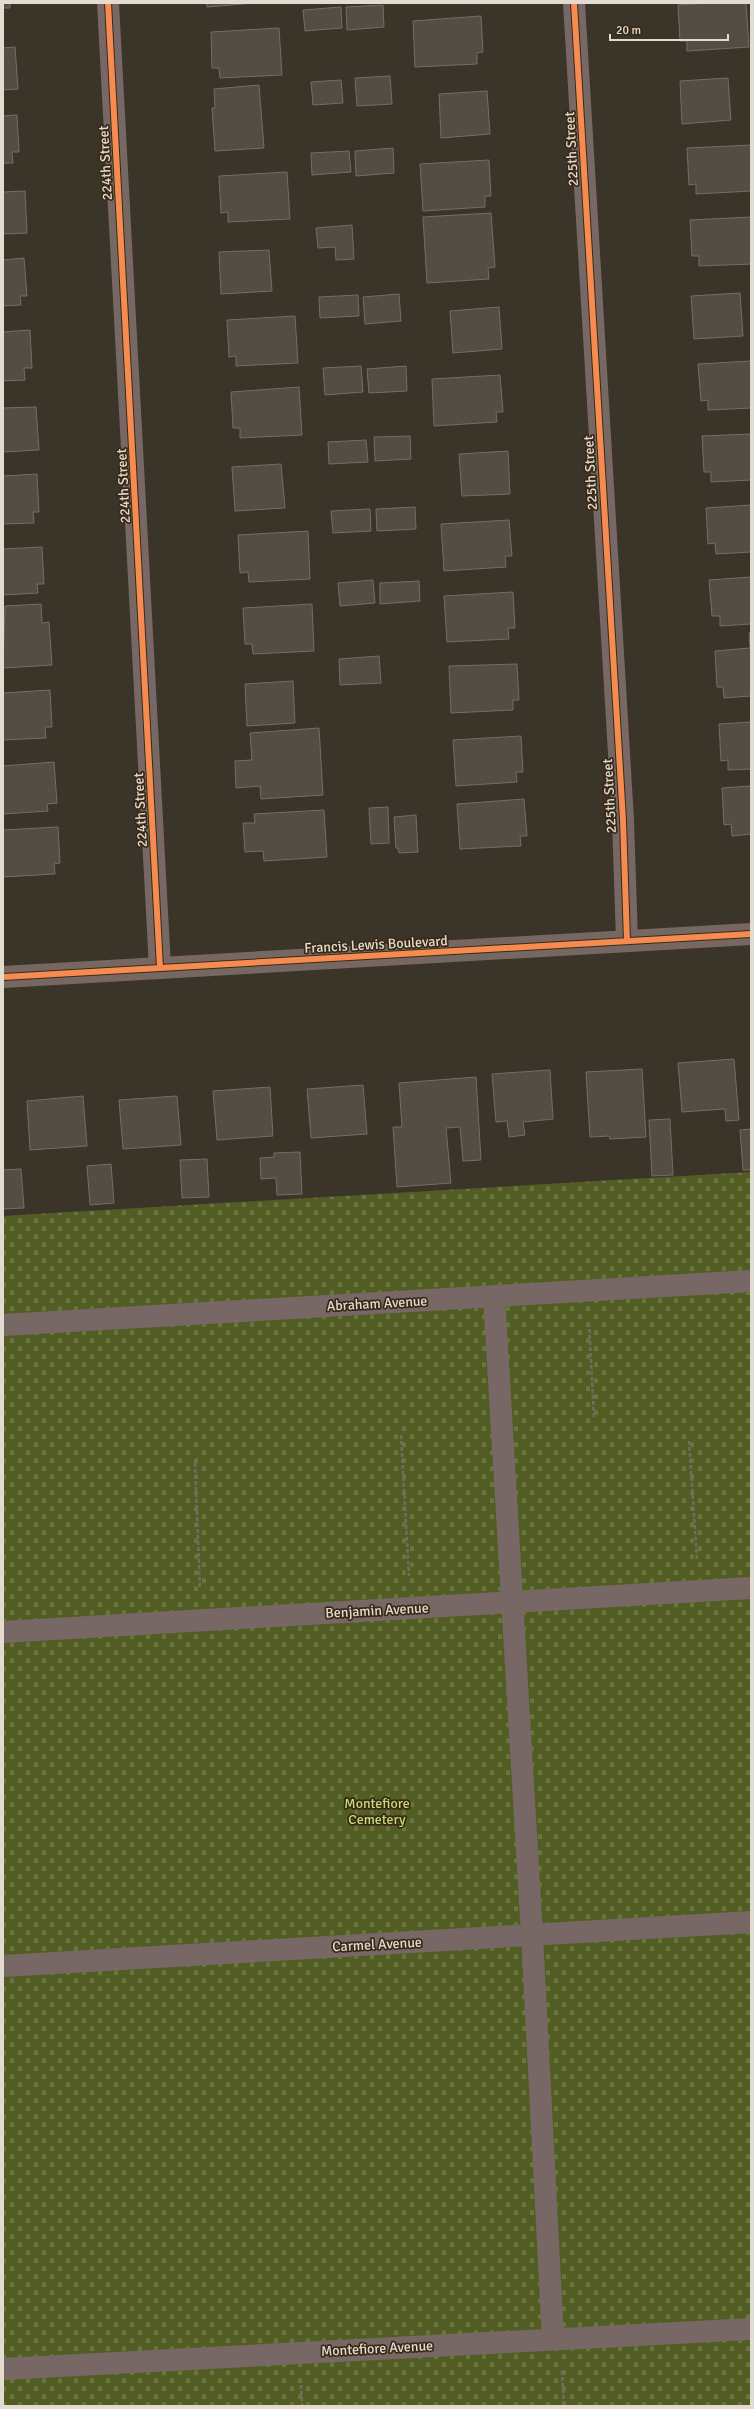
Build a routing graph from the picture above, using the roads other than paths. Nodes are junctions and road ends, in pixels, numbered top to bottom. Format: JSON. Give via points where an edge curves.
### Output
{"nodes":[{"id":1,"x":108,"y":3,"type":"edge"},
{"id":2,"x":574,"y":3,"type":"edge"},
{"id":3,"x":751,"y":934,"type":"edge"},
{"id":4,"x":626,"y":941,"type":"junction"},
{"id":5,"x":160,"y":968,"type":"junction"},
{"id":6,"x":3,"y":977,"type":"edge"},
{"id":7,"x":751,"y":1281,"type":"edge"},
{"id":8,"x":494,"y":1296,"type":"junction"},
{"id":9,"x":3,"y":1325,"type":"edge"},
{"id":10,"x":751,"y":1588,"type":"edge"},
{"id":11,"x":512,"y":1602,"type":"junction"},
{"id":12,"x":3,"y":1632,"type":"edge"},
{"id":13,"x":751,"y":1922,"type":"edge"},
{"id":14,"x":532,"y":1935,"type":"junction"},
{"id":15,"x":3,"y":1966,"type":"edge"},
{"id":16,"x":751,"y":2329,"type":"edge"},
{"id":17,"x":552,"y":2338,"type":"junction"},
{"id":18,"x":3,"y":2369,"type":"edge"}],
"edges":[{"from":1,"to":5,"type":"street","name":"224th Street"},
{"from":2,"to":4,"type":"street","name":"225th Street","via":[[622,812]]},
{"from":3,"to":4,"type":"main road","name":"Francis Lewis Boulevard"},
{"from":4,"to":5,"type":"main road","name":"Francis Lewis Boulevard"},
{"from":5,"to":6,"type":"main road","name":"Francis Lewis Boulevard"},
{"from":7,"to":8,"type":"street","name":"Abraham Avenue"},
{"from":8,"to":9,"type":"street","name":"Abraham Avenue"},
{"from":8,"to":11,"type":"street"},
{"from":10,"to":11,"type":"street","name":"Benjamin Avenue"},
{"from":11,"to":12,"type":"street","name":"Benjamin Avenue"},
{"from":11,"to":14,"type":"street"},
{"from":13,"to":14,"type":"street","name":"Carmel Avenue"},
{"from":14,"to":15,"type":"street","name":"Carmel Avenue"},
{"from":14,"to":17,"type":"street"},
{"from":16,"to":17,"type":"street","name":"Montefiore Avenue"},
{"from":17,"to":18,"type":"street","name":"Montefiore Avenue"}]}
